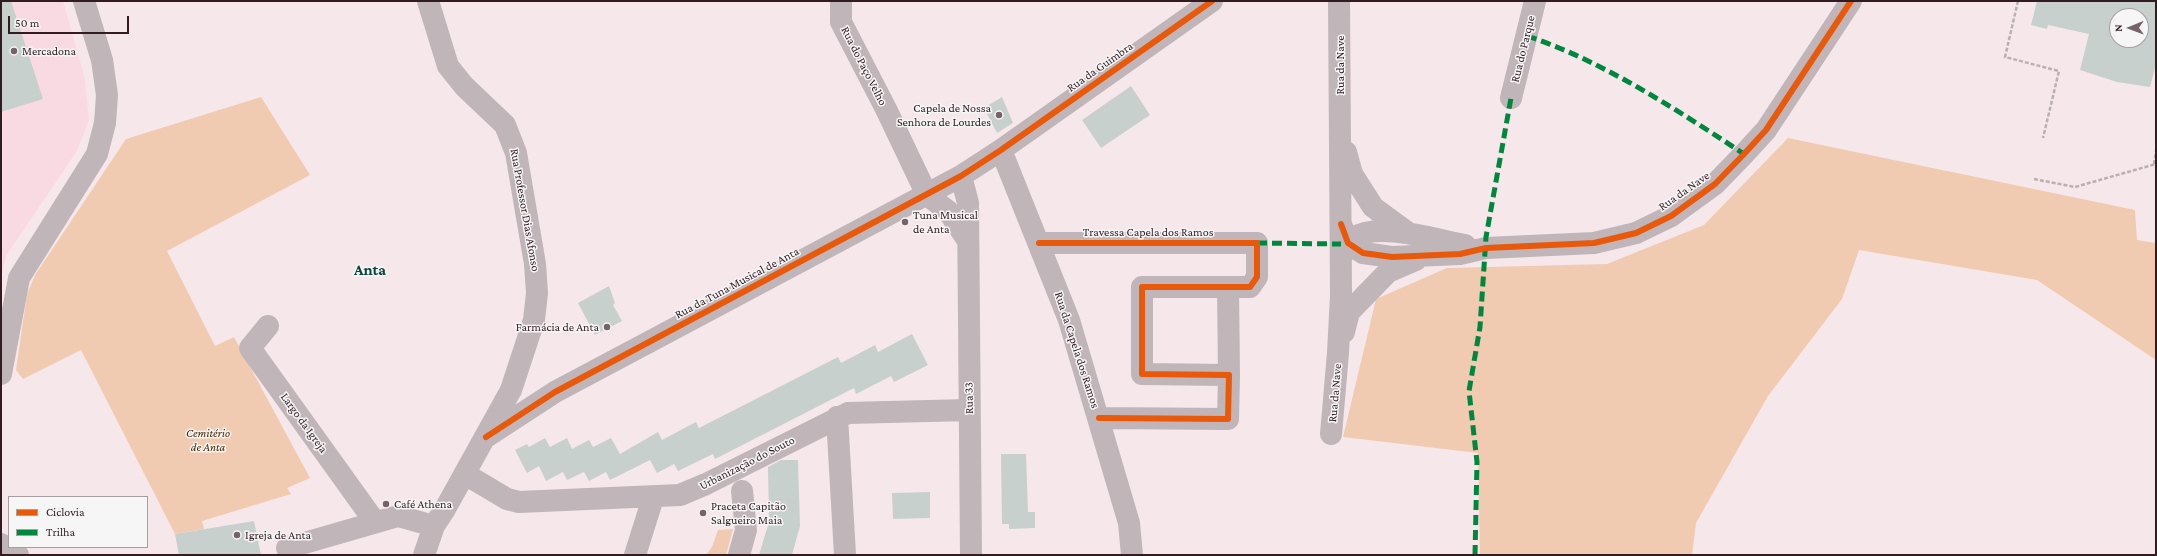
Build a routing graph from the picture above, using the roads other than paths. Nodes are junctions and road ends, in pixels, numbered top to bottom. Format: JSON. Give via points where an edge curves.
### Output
{"nodes":[{"id":1,"x":84,"y":1,"type":"edge"},
{"id":2,"x":428,"y":1,"type":"edge"},
{"id":3,"x":841,"y":1,"type":"edge"},
{"id":4,"x":1212,"y":1,"type":"edge"},
{"id":5,"x":1339,"y":1,"type":"edge"},
{"id":6,"x":1535,"y":1,"type":"edge"},
{"id":7,"x":1851,"y":1,"type":"edge"},
{"id":8,"x":1511,"y":98,"type":"dead end"},
{"id":9,"x":1340,"y":130,"type":"junction"},
{"id":10,"x":1001,"y":150,"type":"junction"},
{"id":11,"x":960,"y":176,"type":"junction"},
{"id":12,"x":927,"y":195,"type":"junction"},
{"id":13,"x":1407,"y":232,"type":"junction"},
{"id":14,"x":968,"y":241,"type":"junction"},
{"id":15,"x":1039,"y":242,"type":"junction"},
{"id":16,"x":1343,"y":242,"type":"junction"},
{"id":17,"x":1486,"y":248,"type":"junction"},
{"id":18,"x":1433,"y":256,"type":"junction"},
{"id":19,"x":1228,"y":287,"type":"junction"},
{"id":20,"x":268,"y":326,"type":"dead end"},
{"id":21,"x":1338,"y":353,"type":"junction"},
{"id":22,"x":522,"y":361,"type":"junction"},
{"id":23,"x":1,"y":374,"type":"edge"},
{"id":24,"x":1229,"y":375,"type":"junction"},
{"id":25,"x":511,"y":390,"type":"junction"},
{"id":26,"x":550,"y":395,"type":"junction"},
{"id":27,"x":530,"y":408,"type":"junction"},
{"id":28,"x":969,"y":410,"type":"junction"},
{"id":29,"x":837,"y":417,"type":"junction"},
{"id":30,"x":1099,"y":418,"type":"junction"},
{"id":31,"x":1331,"y":434,"type":"dead end"},
{"id":32,"x":486,"y":437,"type":"junction"},
{"id":33,"x":465,"y":474,"type":"junction"},
{"id":34,"x":742,"y":491,"type":"dead end"},
{"id":35,"x":653,"y":498,"type":"junction"},
{"id":36,"x":375,"y":522,"type":"junction"},
{"id":37,"x":434,"y":526,"type":"junction"},
{"id":38,"x":1,"y":544,"type":"edge"},
{"id":39,"x":287,"y":548,"type":"dead end"},
{"id":40,"x":18,"y":555,"type":"edge"},
{"id":41,"x":424,"y":555,"type":"edge"},
{"id":42,"x":635,"y":555,"type":"edge"},
{"id":43,"x":739,"y":555,"type":"edge"},
{"id":44,"x":845,"y":555,"type":"edge"},
{"id":45,"x":971,"y":555,"type":"edge"},
{"id":46,"x":1132,"y":555,"type":"edge"}],
"edges":[{"from":1,"to":23,"type":"street","via":[[102,60],[107,95],[105,123],[96,154],[19,278]]},
{"from":2,"to":22,"type":"street","name":"Rua Professor Dias Afonso","via":[[448,66],[464,86],[505,125],[516,153],[535,264],[537,293],[534,320]]},
{"from":3,"to":12,"type":"street","name":"Rua do Paço Velho","via":[[841,22]]},
{"from":4,"to":10,"type":"street","name":"Rua da Guimbra"},
{"from":5,"to":9,"type":"street","name":"Rua da Nave"},
{"from":6,"to":8,"type":"street","name":"Rua do Parque"},
{"from":7,"to":17,"type":"street","name":"Rua da Nave","via":[[1766,130],[1716,184],[1671,216],[1636,233],[1594,243]]},
{"from":9,"to":13,"type":"street","name":"Rua da Nave","via":[[1352,174],[1373,206]]},
{"from":9,"to":16,"type":"street","name":"Rua da Nave"},
{"from":10,"to":11,"type":"street","name":"Rua da Tuna Musical de Anta"},
{"from":10,"to":15,"type":"street","name":"Rua da Capela dos Ramos"},
{"from":11,"to":12,"type":"street","name":"Rua da Tuna Musical de Anta"},
{"from":11,"to":14,"type":"street","name":"Rua 33","via":[[968,203]]},
{"from":12,"to":14,"type":"street","via":[[948,211]]},
{"from":12,"to":26,"type":"street","name":"Rua da Tuna Musical de Anta"},
{"from":13,"to":16,"type":"street","name":"Rua da Nave","via":[[1370,232]]},
{"from":13,"to":17,"type":"street","name":"Rua da Nave","via":[[1440,241]]},
{"from":14,"to":28,"type":"street","name":"Rua 33"},
{"from":15,"to":19,"type":"street","name":"Travessa Capela dos Ramos","via":[[1257,243],[1256,277],[1250,287]]},
{"from":15,"to":30,"type":"street","name":"Rua da Capela dos Ramos","via":[[1070,320]]},
{"from":16,"to":18,"type":"street","name":"Rua da Nave","via":[[1363,253],[1392,257]]},
{"from":16,"to":21,"type":"street","name":"Rua da Nave"},
{"from":17,"to":18,"type":"street","name":"Rua da Nave","via":[[1460,254]]},
{"from":18,"to":21,"type":"street","name":"Rua da Nave","via":[[1388,272],[1349,312]]},
{"from":19,"to":24,"type":"street"},
{"from":19,"to":24,"type":"street","via":[[1142,287],[1142,374]]},
{"from":20,"to":36,"type":"street","name":"Largo da Igreja","via":[[250,348]]},
{"from":21,"to":31,"type":"street","name":"Rua da Nave"},
{"from":22,"to":25,"type":"street","name":"Rua Professor Dias Afonso"},
{"from":22,"to":26,"type":"street","via":[[529,384]]},
{"from":24,"to":30,"type":"street","via":[[1228,419]]},
{"from":25,"to":27,"type":"street","via":[[517,402]]},
{"from":25,"to":32,"type":"street","name":"Rua Professor Dias Afonso"},
{"from":26,"to":27,"type":"street","name":"Rua da Tuna Musical de Anta"},
{"from":27,"to":32,"type":"street","name":"Rua da Tuna Musical de Anta"},
{"from":28,"to":29,"type":"street","name":"Urbanização do Souto","via":[[856,412]]},
{"from":28,"to":45,"type":"street","name":"Rua 33"},
{"from":29,"to":35,"type":"street","name":"Urbanização do Souto","via":[[706,484],[680,495]]},
{"from":29,"to":44,"type":"street"},
{"from":30,"to":46,"type":"street","name":"Rua da Capela dos Ramos","via":[[1129,524]]},
{"from":32,"to":33,"type":"street","name":"Rua Professor Dias Afonso"},
{"from":33,"to":35,"type":"street","name":"Urbanização do Souto","via":[[507,499],[519,502]]},
{"from":33,"to":37,"type":"street","name":"Rua Professor Dias Afonso"},
{"from":34,"to":43,"type":"street","name":"Urbanização do Souto","via":[[746,530]]},
{"from":35,"to":42,"type":"street"},
{"from":36,"to":37,"type":"street","via":[[398,516]]},
{"from":36,"to":39,"type":"street"},
{"from":37,"to":41,"type":"street","name":"Rua Professor Dias Afonso"},
{"from":38,"to":40,"type":"street"}]}
